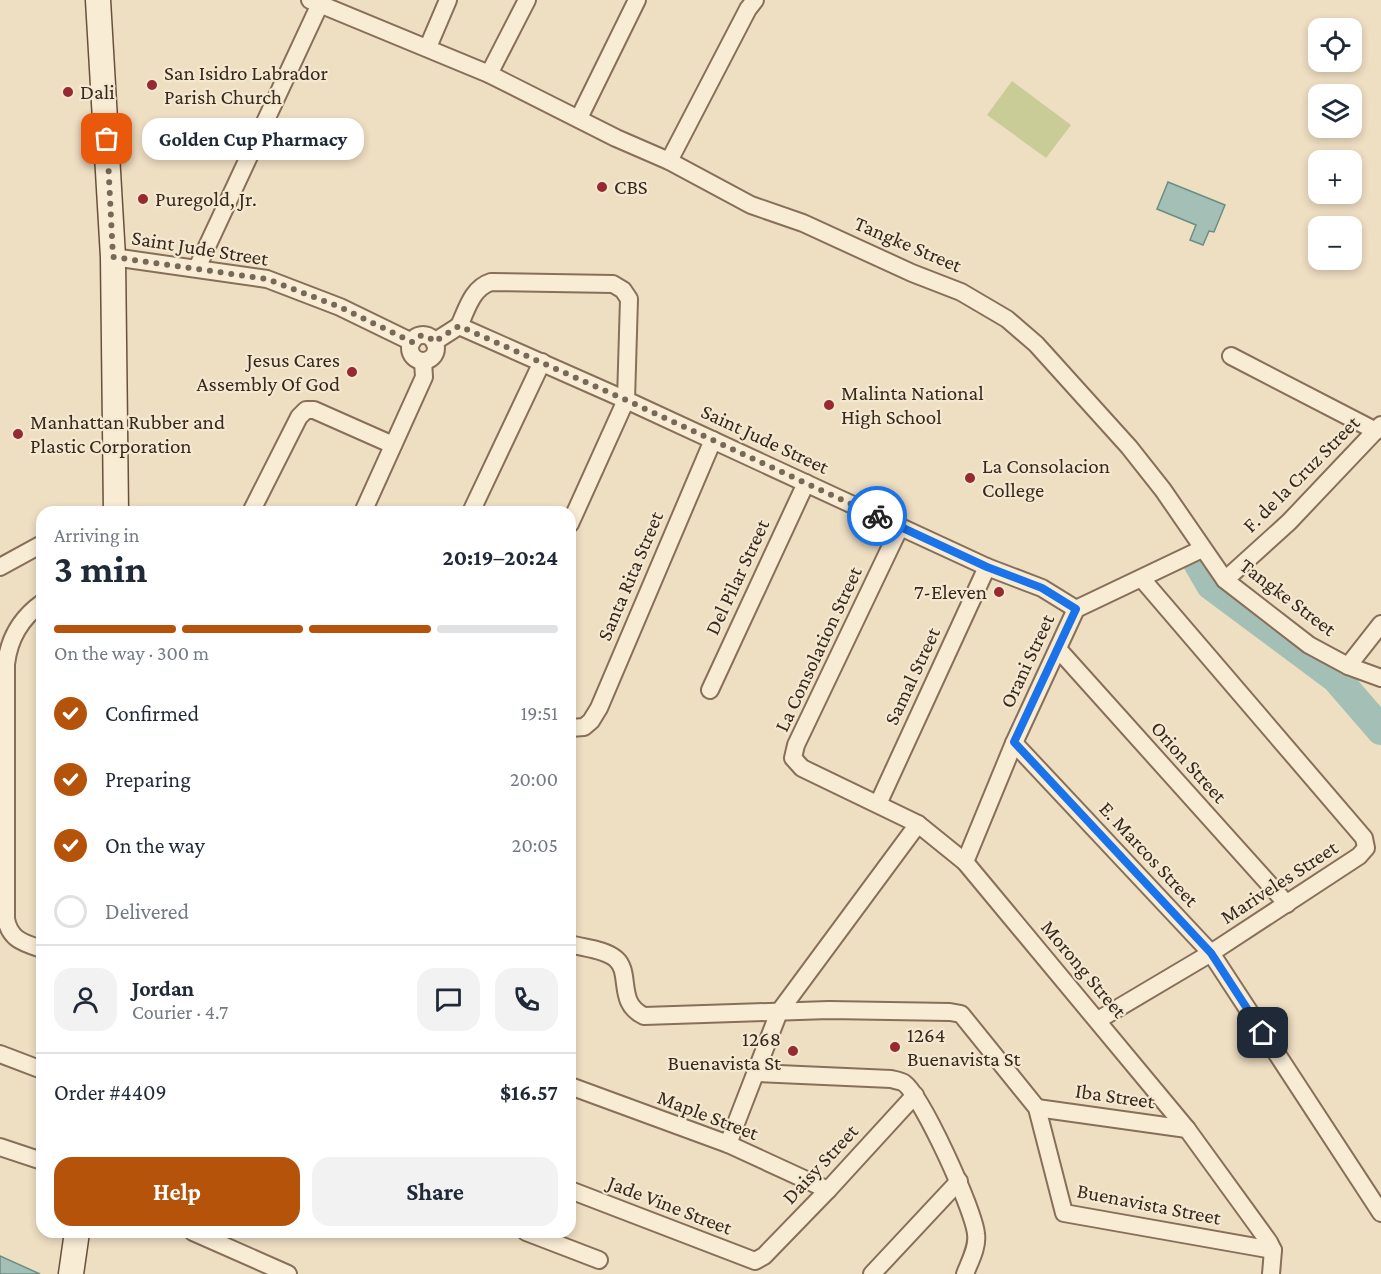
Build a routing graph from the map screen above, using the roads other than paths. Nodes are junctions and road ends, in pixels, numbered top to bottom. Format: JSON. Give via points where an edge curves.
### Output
{"nodes":[{"id":1,"x":98,"y":0,"type":"edge"},
{"id":2,"x":448,"y":0,"type":"edge"},
{"id":3,"x":527,"y":0,"type":"edge"},
{"id":4,"x":637,"y":0,"type":"edge"},
{"id":5,"x":755,"y":0,"type":"edge"},
{"id":6,"x":315,"y":2,"type":"edge"},
{"id":7,"x":428,"y":47,"type":"junction"},
{"id":8,"x":489,"y":74,"type":"junction"},
{"id":9,"x":579,"y":118,"type":"junction"},
{"id":10,"x":669,"y":161,"type":"junction"},
{"id":11,"x":113,"y":257,"type":"junction"},
{"id":12,"x":196,"y":268,"type":"junction"},
{"id":13,"x":459,"y":326,"type":"junction"},
{"id":14,"x":412,"y":342,"type":"junction"},
{"id":15,"x":434,"y":342,"type":"junction"},
{"id":16,"x":1231,"y":356,"type":"dead end"},
{"id":17,"x":423,"y":361,"type":"junction"},
{"id":18,"x":542,"y":362,"type":"junction"},
{"id":19,"x":626,"y":400,"type":"junction"},
{"id":20,"x":1378,"y":428,"type":"edge"},
{"id":21,"x":713,"y":440,"type":"junction"},
{"id":22,"x":393,"y":445,"type":"junction"},
{"id":23,"x":806,"y":483,"type":"junction"},
{"id":24,"x":112,"y":506,"type":"edge"},
{"id":25,"x":253,"y":506,"type":"edge"},
{"id":26,"x":366,"y":506,"type":"edge"},
{"id":27,"x":474,"y":506,"type":"edge"},
{"id":28,"x":576,"y":511,"type":"edge"},
{"id":29,"x":900,"y":527,"type":"junction"},
{"id":30,"x":36,"y":547,"type":"edge"},
{"id":31,"x":1202,"y":549,"type":"junction"},
{"id":32,"x":0,"y":567,"type":"edge"},
{"id":33,"x":987,"y":567,"type":"junction"},
{"id":34,"x":1142,"y":579,"type":"junction"},
{"id":35,"x":1226,"y":580,"type":"junction"},
{"id":36,"x":36,"y":609,"type":"edge"},
{"id":37,"x":1076,"y":609,"type":"junction"},
{"id":38,"x":1381,"y":624,"type":"edge"},
{"id":39,"x":1058,"y":650,"type":"junction"},
{"id":40,"x":1348,"y":666,"type":"junction"},
{"id":41,"x":1381,"y":678,"type":"edge"},
{"id":42,"x":710,"y":690,"type":"dead end"},
{"id":43,"x":577,"y":728,"type":"edge"},
{"id":44,"x":1014,"y":742,"type":"junction"},
{"id":45,"x":794,"y":758,"type":"joint"},
{"id":46,"x":878,"y":804,"type":"junction"},
{"id":47,"x":918,"y":824,"type":"junction"},
{"id":48,"x":965,"y":862,"type":"junction"},
{"id":49,"x":1287,"y":904,"type":"junction"},
{"id":50,"x":576,"y":946,"type":"edge"},
{"id":51,"x":36,"y":947,"type":"edge"},
{"id":52,"x":1211,"y":953,"type":"junction"},
{"id":53,"x":779,"y":1012,"type":"junction"},
{"id":54,"x":1098,"y":1020,"type":"junction"},
{"id":55,"x":0,"y":1054,"type":"edge"},
{"id":56,"x":36,"y":1068,"type":"edge"},
{"id":57,"x":757,"y":1073,"type":"junction"},
{"id":58,"x":576,"y":1088,"type":"edge"},
{"id":59,"x":915,"y":1095,"type":"junction"},
{"id":60,"x":1037,"y":1108,"type":"junction"},
{"id":61,"x":1187,"y":1129,"type":"junction"},
{"id":62,"x":728,"y":1144,"type":"junction"},
{"id":63,"x":0,"y":1146,"type":"edge"},
{"id":64,"x":36,"y":1159,"type":"edge"},
{"id":65,"x":959,"y":1181,"type":"junction"},
{"id":66,"x":828,"y":1190,"type":"junction"},
{"id":67,"x":576,"y":1192,"type":"edge"},
{"id":68,"x":1381,"y":1213,"type":"edge"},
{"id":69,"x":76,"y":1238,"type":"edge"},
{"id":70,"x":207,"y":1238,"type":"edge"},
{"id":71,"x":542,"y":1238,"type":"edge"},
{"id":72,"x":1273,"y":1250,"type":"junction"},
{"id":73,"x":599,"y":1260,"type":"dead end"},
{"id":74,"x":755,"y":1261,"type":"joint"},
{"id":75,"x":71,"y":1274,"type":"edge"},
{"id":76,"x":288,"y":1274,"type":"edge"},
{"id":77,"x":872,"y":1274,"type":"edge"},
{"id":78,"x":965,"y":1274,"type":"edge"},
{"id":79,"x":1271,"y":1274,"type":"edge"}],
"edges":[{"from":1,"to":11,"type":"main road"},
{"from":2,"to":7,"type":"street"},
{"from":3,"to":8,"type":"street"},
{"from":4,"to":9,"type":"street"},
{"from":5,"to":10,"type":"street"},
{"from":6,"to":7,"type":"street","name":"Tangke Street"},
{"from":6,"to":12,"type":"street"},
{"from":7,"to":8,"type":"street","name":"Tangke Street"},
{"from":8,"to":9,"type":"street","name":"Tangke Street"},
{"from":9,"to":10,"type":"street","name":"Tangke Street"},
{"from":10,"to":31,"type":"street","name":"Tangke Street","via":[[752,205],[962,291],[1007,319],[1036,344],[1129,447]]},
{"from":11,"to":12,"type":"street","name":"Saint Jude Street"},
{"from":11,"to":24,"type":"main road"},
{"from":12,"to":14,"type":"street","name":"Saint Jude Street","via":[[267,279],[340,307]]},
{"from":13,"to":15,"type":"street"},
{"from":13,"to":18,"type":"street","name":"Saint Jude Street"},
{"from":13,"to":19,"type":"street","via":[[477,290],[491,282],[613,284],[628,299]]},
{"from":14,"to":15,"type":"street","via":[[423,335]]},
{"from":14,"to":17,"type":"street","via":[[412,355]]},
{"from":15,"to":17,"type":"street","via":[[434,355]]},
{"from":16,"to":20,"type":"street"},
{"from":17,"to":22,"type":"street","via":[[424,377]]},
{"from":18,"to":19,"type":"street","name":"Saint Jude Street"},
{"from":18,"to":27,"type":"street"},
{"from":19,"to":21,"type":"street","name":"Saint Jude Street"},
{"from":19,"to":28,"type":"street"},
{"from":20,"to":35,"type":"street","name":"F. de la Cruz Street","via":[[1289,522]]},
{"from":21,"to":23,"type":"street","name":"Saint Jude Street"},
{"from":21,"to":43,"type":"street","name":"Santa Rita Street","via":[[599,708],[591,721]]},
{"from":22,"to":25,"type":"street","via":[[306,410],[298,417]]},
{"from":22,"to":26,"type":"street"},
{"from":23,"to":29,"type":"street","name":"Saint Jude Street"},
{"from":23,"to":42,"type":"street","name":"Del Pilar Street"},
{"from":29,"to":33,"type":"street","name":"Saint Jude Street"},
{"from":29,"to":45,"type":"street","name":"La Consolation Street","via":[[796,745]]},
{"from":30,"to":32,"type":"street"},
{"from":31,"to":34,"type":"street","name":"Orani Street"},
{"from":31,"to":35,"type":"street","name":"Tangke Street"},
{"from":33,"to":37,"type":"street","name":"Saint Jude Street","via":[[1042,588]]},
{"from":33,"to":46,"type":"street","name":"Samal Street"},
{"from":34,"to":37,"type":"street","name":"Orani Street"},
{"from":34,"to":49,"type":"street","name":"Mariveles Street","via":[[1364,838],[1366,848],[1359,856]]},
{"from":35,"to":40,"type":"street","name":"Tangke Street","via":[[1309,645]]},
{"from":36,"to":51,"type":"street","via":[[15,634],[6,664],[6,920],[14,938]]},
{"from":37,"to":39,"type":"street","name":"Orani Street"},
{"from":38,"to":40,"type":"street"},
{"from":39,"to":44,"type":"street","name":"Orani Street"},
{"from":39,"to":49,"type":"street","name":"Orion Street"},
{"from":40,"to":41,"type":"street","name":"Tangke Street"},
{"from":44,"to":48,"type":"street","name":"Orani Street"},
{"from":44,"to":52,"type":"street","name":"E. Marcos Street"},
{"from":45,"to":46,"type":"street","name":"Morong Street","via":[[802,768]]},
{"from":46,"to":47,"type":"street","name":"Morong Street"},
{"from":47,"to":48,"type":"street","name":"Morong Street"},
{"from":47,"to":53,"type":"street"},
{"from":48,"to":54,"type":"street","name":"Morong Street"},
{"from":49,"to":52,"type":"street","name":"Mariveles Street"},
{"from":50,"to":53,"type":"street","via":[[617,959],[629,1004],[644,1016]]},
{"from":52,"to":54,"type":"street","name":"Mariveles Street"},
{"from":52,"to":68,"type":"street","name":"E. Marcos Street"},
{"from":53,"to":57,"type":"street"},
{"from":53,"to":60,"type":"street","name":"Buenavista Street","via":[[961,1014]]},
{"from":54,"to":61,"type":"street","name":"Morong Street"},
{"from":55,"to":56,"type":"street"},
{"from":57,"to":59,"type":"street","via":[[891,1079],[904,1083]]},
{"from":57,"to":62,"type":"street"},
{"from":58,"to":62,"type":"street","name":"Maple Street"},
{"from":59,"to":65,"type":"street"},
{"from":59,"to":66,"type":"street","name":"Daisy Street"},
{"from":60,"to":61,"type":"street","name":"Iba Street"},
{"from":60,"to":72,"type":"street","name":"Buenavista Street","via":[[1064,1213]]},
{"from":61,"to":72,"type":"street","name":"Morong Street"},
{"from":62,"to":66,"type":"street","name":"Maple Street"},
{"from":63,"to":64,"type":"street"},
{"from":65,"to":77,"type":"street"},
{"from":65,"to":78,"type":"street","via":[[977,1237]]},
{"from":66,"to":74,"type":"street","name":"Daisy Street"},
{"from":67,"to":74,"type":"street","name":"Jade Vine Street"},
{"from":69,"to":75,"type":"main road"},
{"from":70,"to":76,"type":"street"},
{"from":71,"to":73,"type":"street"},
{"from":72,"to":79,"type":"street"}]}
